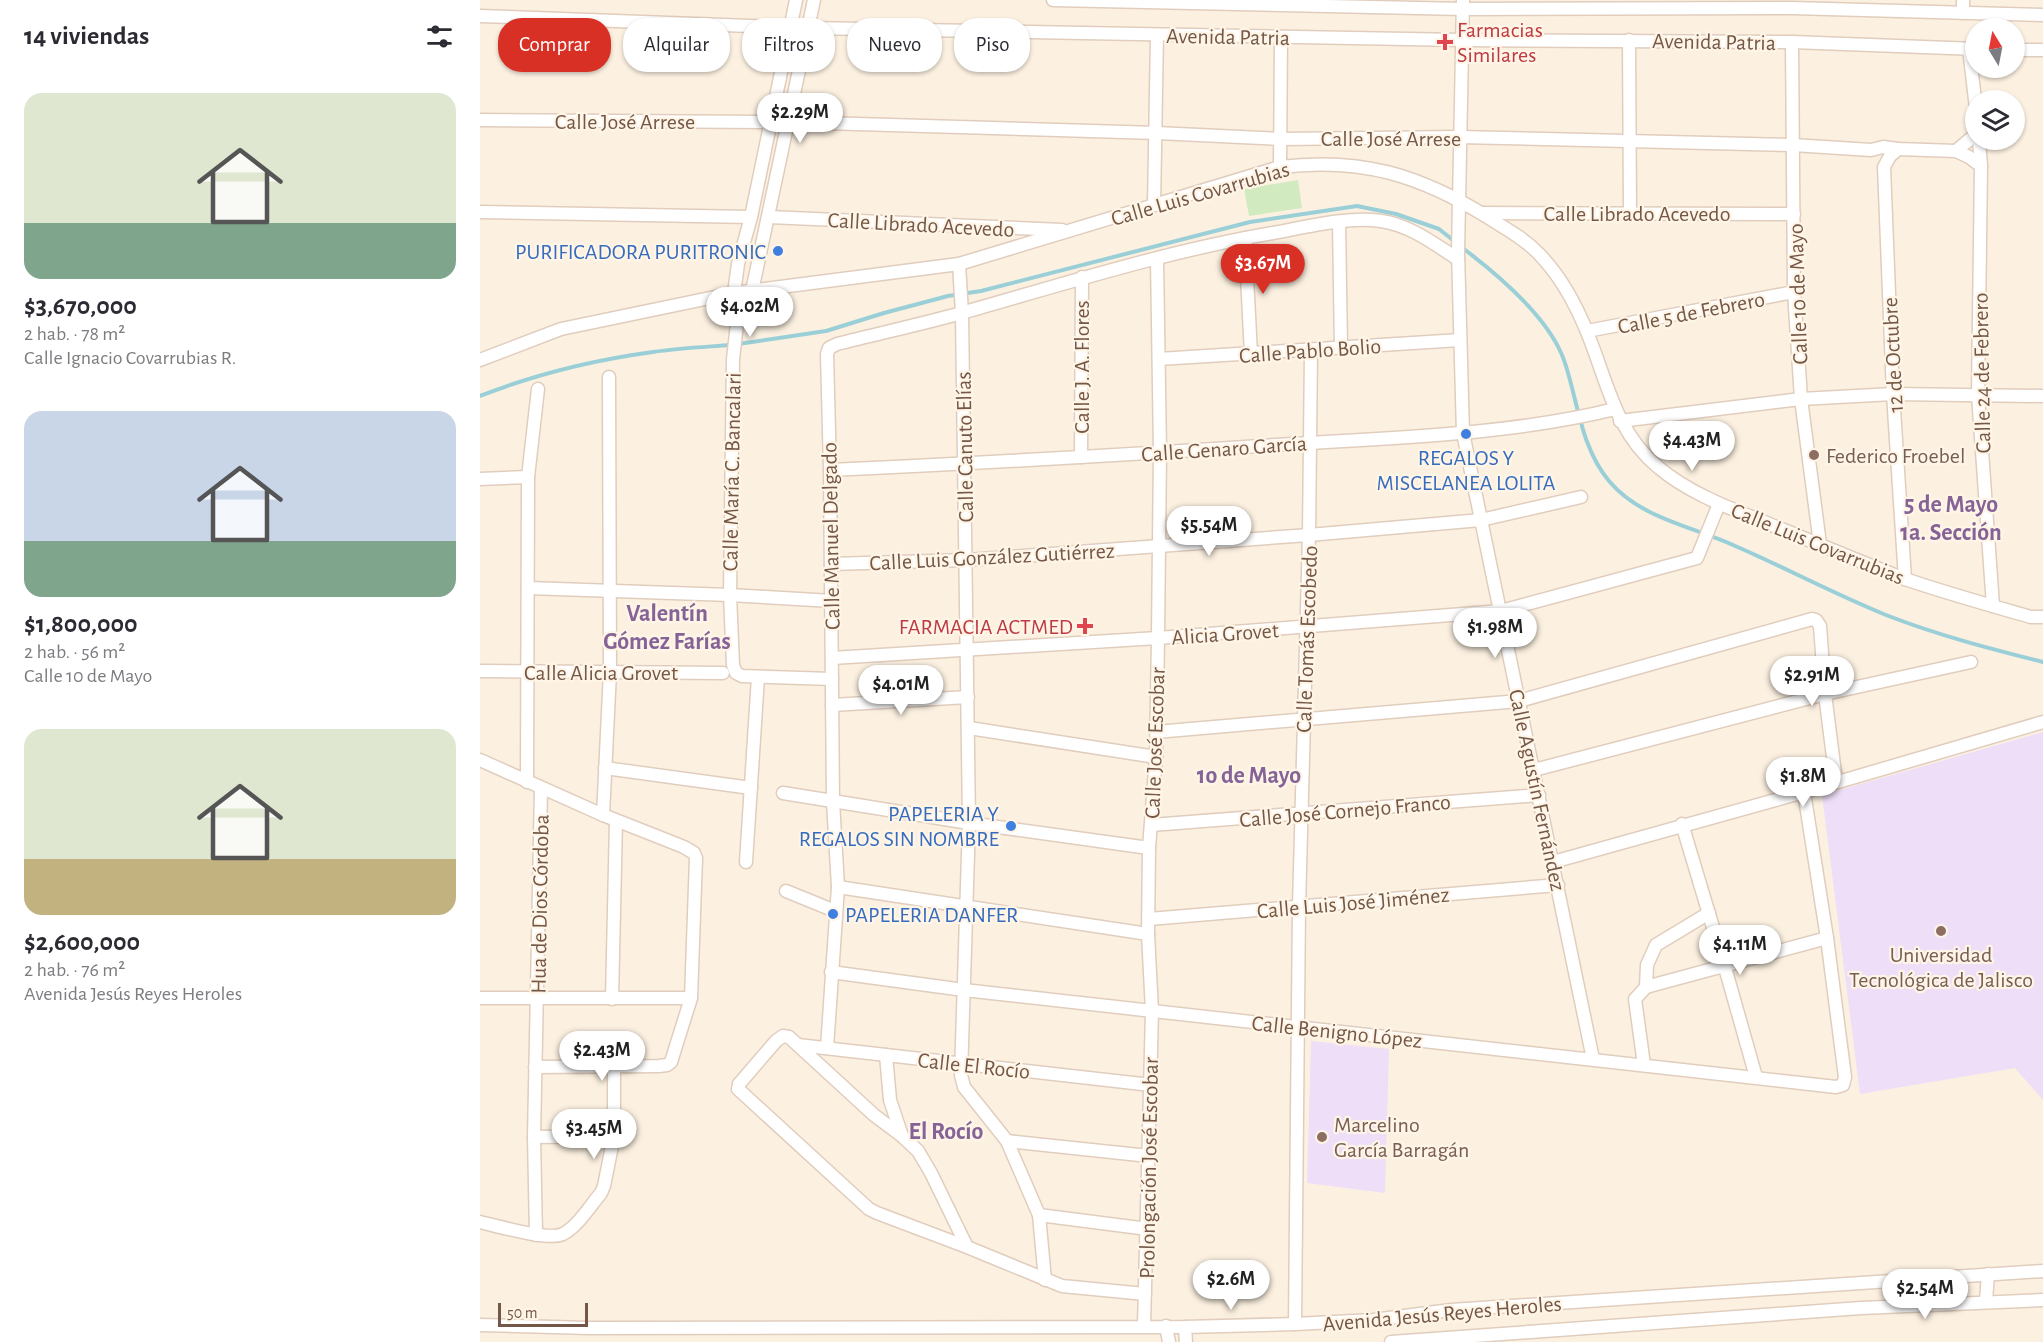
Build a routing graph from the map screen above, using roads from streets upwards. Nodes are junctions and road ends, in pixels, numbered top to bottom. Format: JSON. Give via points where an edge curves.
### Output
{"nodes":[{"id":1,"x":796,"y":0,"type":"edge"},
{"id":2,"x":814,"y":0,"type":"edge"},
{"id":3,"x":1053,"y":0,"type":"edge"},
{"id":4,"x":1152,"y":1,"type":"edge"},
{"id":5,"x":1286,"y":3,"type":"edge"},
{"id":6,"x":1463,"y":4,"type":"edge"},
{"id":7,"x":1629,"y":4,"type":"edge"},
{"id":8,"x":1792,"y":4,"type":"edge"},
{"id":9,"x":1963,"y":6,"type":"edge"},
{"id":10,"x":2043,"y":15,"type":"edge"},
{"id":11,"x":480,"y":16,"type":"edge"},
{"id":12,"x":792,"y":18,"type":"edge"},
{"id":13,"x":810,"y":18,"type":"edge"},
{"id":14,"x":742,"y":25,"type":"edge"},
{"id":15,"x":835,"y":29,"type":"edge"},
{"id":16,"x":1157,"y":35,"type":"junction"},
{"id":17,"x":1281,"y":37,"type":"junction"},
{"id":18,"x":1462,"y":40,"type":"junction"},
{"id":19,"x":1629,"y":40,"type":"junction"},
{"id":20,"x":1792,"y":42,"type":"junction"},
{"id":21,"x":1965,"y":49,"type":"edge"},
{"id":22,"x":2025,"y":50,"type":"edge"},
{"id":23,"x":2043,"y":50,"type":"edge"},
{"id":24,"x":781,"y":72,"type":"edge"},
{"id":25,"x":799,"y":72,"type":"edge"},
{"id":26,"x":480,"y":120,"type":"edge"},
{"id":27,"x":771,"y":122,"type":"junction"},
{"id":28,"x":789,"y":122,"type":"junction"},
{"id":29,"x":1157,"y":133,"type":"junction"},
{"id":30,"x":1459,"y":138,"type":"junction"},
{"id":31,"x":1281,"y":139,"type":"junction"},
{"id":32,"x":1629,"y":141,"type":"junction"},
{"id":33,"x":1965,"y":143,"type":"edge"},
{"id":34,"x":1793,"y":145,"type":"junction"},
{"id":35,"x":1898,"y":149,"type":"junction"},
{"id":36,"x":1871,"y":150,"type":"junction"},
{"id":37,"x":1980,"y":150,"type":"edge"},
{"id":38,"x":1956,"y":151,"type":"junction"},
{"id":39,"x":1981,"y":166,"type":"junction"},
{"id":40,"x":1280,"y":167,"type":"junction"},
{"id":41,"x":1884,"y":167,"type":"junction"},
{"id":42,"x":1458,"y":204,"type":"junction"},
{"id":43,"x":1154,"y":205,"type":"junction"},
{"id":44,"x":480,"y":212,"type":"edge"},
{"id":45,"x":1480,"y":213,"type":"junction"},
{"id":46,"x":1630,"y":213,"type":"junction"},
{"id":47,"x":1794,"y":214,"type":"junction"},
{"id":48,"x":751,"y":217,"type":"junction"},
{"id":49,"x":769,"y":217,"type":"junction"},
{"id":50,"x":1339,"y":222,"type":"junction"},
{"id":51,"x":1072,"y":231,"type":"junction"},
{"id":52,"x":1245,"y":238,"type":"junction"},
{"id":53,"x":1458,"y":255,"type":"junction"},
{"id":54,"x":1157,"y":259,"type":"junction"},
{"id":55,"x":958,"y":264,"type":"junction"},
{"id":56,"x":1082,"y":277,"type":"junction"},
{"id":57,"x":752,"y":291,"type":"junction"},
{"id":58,"x":1794,"y":292,"type":"junction"},
{"id":59,"x":734,"y":293,"type":"junction"},
{"id":60,"x":738,"y":310,"type":"junction"},
{"id":61,"x":962,"y":310,"type":"junction"},
{"id":62,"x":1587,"y":331,"type":"junction"},
{"id":63,"x":1460,"y":340,"type":"junction"},
{"id":64,"x":1341,"y":348,"type":"junction"},
{"id":65,"x":1311,"y":350,"type":"junction"},
{"id":66,"x":1251,"y":354,"type":"junction"},
{"id":67,"x":1159,"y":359,"type":"junction"},
{"id":68,"x":480,"y":360,"type":"edge"},
{"id":69,"x":609,"y":377,"type":"dead end"},
{"id":70,"x":538,"y":388,"type":"dead end"},
{"id":71,"x":1893,"y":394,"type":"junction"},
{"id":72,"x":1978,"y":395,"type":"junction"},
{"id":73,"x":2043,"y":396,"type":"edge"},
{"id":74,"x":1801,"y":399,"type":"junction"},
{"id":75,"x":1615,"y":409,"type":"junction"},
{"id":76,"x":1620,"y":421,"type":"junction"},
{"id":77,"x":1463,"y":433,"type":"junction"},
{"id":78,"x":1310,"y":443,"type":"junction"},
{"id":79,"x":1160,"y":452,"type":"junction"},
{"id":80,"x":1081,"y":457,"type":"junction"},
{"id":81,"x":963,"y":464,"type":"junction"},
{"id":82,"x":831,"y":470,"type":"junction"},
{"id":83,"x":528,"y":477,"type":"junction"},
{"id":84,"x":480,"y":479,"type":"edge"},
{"id":85,"x":1581,"y":497,"type":"dead end"},
{"id":86,"x":1719,"y":504,"type":"junction"},
{"id":87,"x":1481,"y":520,"type":"junction"},
{"id":88,"x":1309,"y":535,"type":"junction"},
{"id":89,"x":1820,"y":544,"type":"junction"},
{"id":90,"x":1159,"y":546,"type":"junction"},
{"id":91,"x":967,"y":560,"type":"junction"},
{"id":92,"x":831,"y":564,"type":"junction"},
{"id":93,"x":1905,"y":579,"type":"junction"},
{"id":94,"x":528,"y":588,"type":"junction"},
{"id":95,"x":609,"y":591,"type":"junction"},
{"id":96,"x":730,"y":595,"type":"junction"},
{"id":97,"x":832,"y":601,"type":"junction"},
{"id":98,"x":1994,"y":606,"type":"junction"},
{"id":99,"x":1501,"y":611,"type":"junction"},
{"id":100,"x":2043,"y":617,"type":"edge"},
{"id":101,"x":1306,"y":627,"type":"junction"},
{"id":102,"x":1158,"y":638,"type":"junction"},
{"id":103,"x":968,"y":650,"type":"junction"},
{"id":104,"x":832,"y":658,"type":"junction"},
{"id":105,"x":1971,"y":662,"type":"dead end"},
{"id":106,"x":480,"y":671,"type":"edge"},
{"id":107,"x":527,"y":671,"type":"junction"},
{"id":108,"x":610,"y":672,"type":"junction"},
{"id":109,"x":723,"y":673,"type":"dead end"},
{"id":110,"x":758,"y":677,"type":"junction"},
{"id":111,"x":832,"y":679,"type":"junction"},
{"id":112,"x":1825,"y":694,"type":"junction"},
{"id":113,"x":968,"y":697,"type":"junction"},
{"id":114,"x":1519,"y":701,"type":"junction"},
{"id":115,"x":832,"y":705,"type":"junction"},
{"id":116,"x":1303,"y":719,"type":"junction"},
{"id":117,"x":2043,"y":722,"type":"edge"},
{"id":118,"x":969,"y":728,"type":"junction"},
{"id":119,"x":1156,"y":732,"type":"junction"},
{"id":120,"x":1156,"y":757,"type":"junction"},
{"id":121,"x":480,"y":760,"type":"edge"},
{"id":122,"x":605,"y":768,"type":"junction"},
{"id":123,"x":1534,"y":770,"type":"junction"},
{"id":124,"x":1836,"y":781,"type":"junction"},
{"id":125,"x":527,"y":782,"type":"junction"},
{"id":126,"x":751,"y":788,"type":"junction"},
{"id":127,"x":541,"y":789,"type":"junction"},
{"id":128,"x":1804,"y":792,"type":"junction"},
{"id":129,"x":783,"y":793,"type":"dead end"},
{"id":130,"x":1539,"y":795,"type":"junction"},
{"id":131,"x":833,"y":801,"type":"junction"},
{"id":132,"x":1301,"y":814,"type":"junction"},
{"id":133,"x":603,"y":815,"type":"junction"},
{"id":134,"x":616,"y":821,"type":"junction"},
{"id":135,"x":969,"y":823,"type":"junction"},
{"id":136,"x":1151,"y":825,"type":"junction"},
{"id":137,"x":1682,"y":825,"type":"junction"},
{"id":138,"x":1149,"y":848,"type":"junction"},
{"id":139,"x":746,"y":862,"type":"dead end"},
{"id":140,"x":1553,"y":862,"type":"junction"},
{"id":141,"x":1558,"y":885,"type":"junction"},
{"id":142,"x":838,"y":887,"type":"junction"},
{"id":143,"x":786,"y":891,"type":"dead end"},
{"id":144,"x":967,"y":907,"type":"junction"},
{"id":145,"x":1299,"y":907,"type":"junction"},
{"id":146,"x":835,"y":911,"type":"junction"},
{"id":147,"x":1709,"y":913,"type":"junction"},
{"id":148,"x":1149,"y":919,"type":"junction"},
{"id":149,"x":1148,"y":934,"type":"junction"},
{"id":150,"x":1827,"y":938,"type":"junction"},
{"id":151,"x":1724,"y":964,"type":"junction"},
{"id":152,"x":831,"y":972,"type":"junction"},
{"id":153,"x":1646,"y":987,"type":"junction"},
{"id":154,"x":964,"y":990,"type":"junction"},
{"id":155,"x":480,"y":998,"type":"edge"},
{"id":156,"x":536,"y":998,"type":"junction"},
{"id":157,"x":691,"y":998,"type":"junction"},
{"id":158,"x":612,"y":999,"type":"junction"},
{"id":159,"x":1152,"y":1011,"type":"junction"},
{"id":160,"x":1297,"y":1026,"type":"junction"},
{"id":161,"x":798,"y":1045,"type":"junction"},
{"id":162,"x":827,"y":1048,"type":"junction"},
{"id":163,"x":886,"y":1055,"type":"junction"},
{"id":164,"x":1593,"y":1059,"type":"junction"},
{"id":165,"x":959,"y":1063,"type":"junction"},
{"id":166,"x":1644,"y":1065,"type":"junction"},
{"id":167,"x":535,"y":1067,"type":"junction"},
{"id":168,"x":614,"y":1067,"type":"junction"},
{"id":169,"x":1756,"y":1077,"type":"junction"},
{"id":170,"x":1150,"y":1084,"type":"junction"},
{"id":171,"x":614,"y":1136,"type":"junction"},
{"id":172,"x":902,"y":1136,"type":"junction"},
{"id":173,"x":534,"y":1137,"type":"junction"},
{"id":174,"x":1007,"y":1141,"type":"junction"},
{"id":175,"x":1149,"y":1156,"type":"junction"},
{"id":176,"x":1039,"y":1215,"type":"junction"},
{"id":177,"x":480,"y":1222,"type":"edge"},
{"id":178,"x":1148,"y":1229,"type":"junction"},
{"id":179,"x":536,"y":1235,"type":"junction"},
{"id":180,"x":967,"y":1247,"type":"junction"},
{"id":181,"x":2043,"y":1271,"type":"edge"},
{"id":182,"x":1988,"y":1274,"type":"junction"},
{"id":183,"x":1045,"y":1280,"type":"junction"},
{"id":184,"x":1145,"y":1293,"type":"junction"},
{"id":185,"x":2043,"y":1300,"type":"edge"},
{"id":186,"x":1986,"y":1301,"type":"junction"},
{"id":187,"x":1295,"y":1324,"type":"junction"},
{"id":188,"x":480,"y":1325,"type":"edge"},
{"id":189,"x":1144,"y":1326,"type":"junction"},
{"id":190,"x":1166,"y":1326,"type":"junction"},
{"id":191,"x":1185,"y":1327,"type":"junction"},
{"id":192,"x":1168,"y":1342,"type":"edge"},
{"id":193,"x":1186,"y":1342,"type":"edge"},
{"id":194,"x":1391,"y":1342,"type":"edge"}],
"edges":[{"from":1,"to":12,"type":"street","name":"Calle María C. Bancalari"},
{"from":2,"to":13,"type":"street"},
{"from":3,"to":4,"type":"street","name":"Avenida Patria"},
{"from":4,"to":5,"type":"street","name":"Avenida Patria"},
{"from":5,"to":6,"type":"street","name":"Avenida Patria"},
{"from":6,"to":7,"type":"street","name":"Avenida Patria"},
{"from":6,"to":18,"type":"street","name":"Calle Agustín Fernández"},
{"from":7,"to":8,"type":"street","name":"Avenida Patria"},
{"from":8,"to":9,"type":"street","name":"Avenida Patria"},
{"from":9,"to":10,"type":"street","name":"Avenida Patria"},
{"from":11,"to":14,"type":"street","name":"Avenida Patria"},
{"from":15,"to":16,"type":"street","name":"Avenida Patria"},
{"from":16,"to":17,"type":"street","name":"Avenida Patria"},
{"from":16,"to":29,"type":"street"},
{"from":17,"to":18,"type":"street","name":"Avenida Patria"},
{"from":17,"to":31,"type":"street"},
{"from":18,"to":19,"type":"street","name":"Avenida Patria"},
{"from":18,"to":30,"type":"street","name":"Calle Agustín Fernández"},
{"from":19,"to":20,"type":"street","name":"Avenida Patria"},
{"from":19,"to":32,"type":"street"},
{"from":20,"to":21,"type":"street","name":"Avenida Patria"},
{"from":20,"to":34,"type":"street","name":"Calle 10 de Mayo"},
{"from":22,"to":23,"type":"street"},
{"from":24,"to":27,"type":"street","name":"Calle María C. Bancalari"},
{"from":25,"to":28,"type":"street"},
{"from":26,"to":27,"type":"street","name":"Calle José Arrese"},
{"from":27,"to":48,"type":"street","name":"Calle María C. Bancalari"},
{"from":28,"to":29,"type":"street","name":"Calle José Arrese"},
{"from":28,"to":49,"type":"street"},
{"from":29,"to":31,"type":"street","name":"Calle José Arrese"},
{"from":29,"to":43,"type":"street"},
{"from":30,"to":31,"type":"street","name":"Calle José Arrese"},
{"from":30,"to":32,"type":"street","name":"Calle José Arrese"},
{"from":30,"to":42,"type":"street","name":"Calle Agustín Fernández"},
{"from":31,"to":40,"type":"street"},
{"from":32,"to":34,"type":"street","name":"Calle José Arrese"},
{"from":32,"to":46,"type":"street"},
{"from":33,"to":38,"type":"street"},
{"from":34,"to":36,"type":"street","name":"Calle José Arrese"},
{"from":34,"to":47,"type":"street","name":"Calle 10 de Mayo"},
{"from":35,"to":36,"type":"street","name":"Calle José Arrese"},
{"from":35,"to":38,"type":"street","name":"Calle José Arrese"},
{"from":35,"to":41,"type":"street"},
{"from":36,"to":41,"type":"street"},
{"from":37,"to":39,"type":"street","name":"Calle 24 de Febrero"},
{"from":38,"to":39,"type":"street","name":"Calle José Arrese"},
{"from":39,"to":72,"type":"street","name":"Calle 24 de Febrero"},
{"from":40,"to":42,"type":"street","name":"Calle Luis Covarrubias","via":[[1323,164],[1395,173],[1417,180]]},
{"from":40,"to":43,"type":"street","name":"Calle Luis Covarrubias"},
{"from":41,"to":71,"type":"street","name":"12 de Octubre"},
{"from":42,"to":45,"type":"street","name":"Calle Luis Covarrubias"},
{"from":42,"to":53,"type":"street","name":"Calle Agustín Fernández"},
{"from":43,"to":51,"type":"street","name":"Calle Luis Covarrubias"},
{"from":44,"to":48,"type":"street"},
{"from":45,"to":46,"type":"street","name":"Calle Librado Acevedo"},
{"from":45,"to":62,"type":"street","name":"Calle Luis Covarrubias","via":[[1538,252],[1553,270]]},
{"from":46,"to":47,"type":"street","name":"Calle Librado Acevedo"},
{"from":47,"to":58,"type":"street","name":"Calle 10 de Mayo"},
{"from":48,"to":59,"type":"street","name":"Calle María C. Bancalari"},
{"from":49,"to":51,"type":"street","name":"Calle Librado Acevedo"},
{"from":49,"to":57,"type":"street"},
{"from":50,"to":52,"type":"street"},
{"from":50,"to":53,"type":"street","via":[[1379,220],[1397,224]]},
{"from":50,"to":64,"type":"street"},
{"from":51,"to":55,"type":"street","name":"Calle Luis Covarrubias"},
{"from":52,"to":54,"type":"street"},
{"from":52,"to":66,"type":"street"},
{"from":53,"to":63,"type":"street","name":"Calle Agustín Fernández"},
{"from":54,"to":56,"type":"street"},
{"from":54,"to":67,"type":"street","name":"Calle José Escobar"},
{"from":55,"to":57,"type":"street","name":"Calle Luis Covarrubias"},
{"from":55,"to":61,"type":"street","name":"Calle Canuto Elías"},
{"from":56,"to":61,"type":"street"},
{"from":56,"to":80,"type":"street","name":"Calle J. A. Flores"},
{"from":57,"to":59,"type":"street","name":"Calle Luis Covarrubias"},
{"from":57,"to":60,"type":"street"},
{"from":58,"to":62,"type":"street","name":"Calle 5 de Febrero"},
{"from":58,"to":74,"type":"street","name":"Calle 10 de Mayo"},
{"from":59,"to":60,"type":"street","name":"Calle María C. Bancalari"},
{"from":59,"to":68,"type":"street","name":"Calle Luis Covarrubias","via":[[561,329]]},
{"from":60,"to":96,"type":"street","name":"Calle María C. Bancalari","via":[[732,359]]},
{"from":61,"to":81,"type":"street","name":"Calle Canuto Elías"},
{"from":61,"to":82,"type":"street","name":"Calle Manuel Delgado","via":[[829,348]]},
{"from":62,"to":75,"type":"street","name":"Calle Luis Covarrubias"},
{"from":63,"to":64,"type":"street","name":"Calle Pablo Bolio"},
{"from":63,"to":77,"type":"street","name":"Calle Agustín Fernández"},
{"from":64,"to":65,"type":"street","name":"Calle Pablo Bolio"},
{"from":65,"to":66,"type":"street","name":"Calle Pablo Bolio"},
{"from":65,"to":78,"type":"street","name":"Calle Tomás Escobedo"},
{"from":66,"to":67,"type":"street","name":"Calle Pablo Bolio"},
{"from":67,"to":79,"type":"street","name":"Calle José Escobar"},
{"from":69,"to":95,"type":"street"},
{"from":70,"to":83,"type":"street","name":"Hua de Dios Córdoba"},
{"from":71,"to":72,"type":"street"},
{"from":71,"to":74,"type":"street"},
{"from":71,"to":93,"type":"street","name":"12 de Octubre"},
{"from":72,"to":73,"type":"street"},
{"from":72,"to":98,"type":"street","name":"Calle 24 de Febrero"},
{"from":74,"to":76,"type":"street"},
{"from":74,"to":89,"type":"street","name":"Calle 10 de Mayo"},
{"from":75,"to":76,"type":"street","name":"Calle Luis Covarrubias"},
{"from":75,"to":77,"type":"street","name":"Calle Genaro García"},
{"from":76,"to":86,"type":"street","name":"Calle Luis Covarrubias","via":[[1659,469]]},
{"from":77,"to":78,"type":"street","name":"Calle Genaro García"},
{"from":77,"to":87,"type":"street","name":"Calle Agustín Fernández"},
{"from":78,"to":79,"type":"street","name":"Calle Genaro García"},
{"from":78,"to":88,"type":"street","name":"Calle Tomás Escobedo"},
{"from":79,"to":80,"type":"street","name":"Calle Genaro García"},
{"from":79,"to":90,"type":"street","name":"Calle José Escobar"},
{"from":80,"to":81,"type":"street","name":"Calle Genaro García"},
{"from":81,"to":82,"type":"street","name":"Calle Genaro García"},
{"from":81,"to":91,"type":"street","name":"Calle Canuto Elías"},
{"from":82,"to":92,"type":"street","name":"Calle Manuel Delgado"},
{"from":83,"to":84,"type":"street"},
{"from":83,"to":94,"type":"street","name":"Hua de Dios Córdoba"},
{"from":85,"to":87,"type":"street","name":"Calle Luis González Gutiérrez"},
{"from":86,"to":89,"type":"street","name":"Calle Luis Covarrubias"},
{"from":86,"to":99,"type":"street","name":"Alicia Grovet","via":[[1697,558]]},
{"from":87,"to":88,"type":"street","name":"Calle Luis González Gutiérrez"},
{"from":87,"to":99,"type":"street","name":"Calle Agustín Fernández"},
{"from":88,"to":90,"type":"street","name":"Calle Luis González Gutiérrez"},
{"from":88,"to":101,"type":"street","name":"Calle Tomás Escobedo"},
{"from":89,"to":93,"type":"street","name":"Calle Luis Covarrubias"},
{"from":90,"to":91,"type":"street","name":"Calle Luis González Gutiérrez"},
{"from":90,"to":102,"type":"street","name":"Calle José Escobar"},
{"from":91,"to":92,"type":"street","name":"Calle Luis González Gutiérrez"},
{"from":91,"to":103,"type":"street","name":"Calle Canuto Elías"},
{"from":92,"to":97,"type":"street","name":"Calle Manuel Delgado"},
{"from":93,"to":98,"type":"street","name":"Calle Luis Covarrubias"},
{"from":94,"to":95,"type":"street"},
{"from":94,"to":107,"type":"street","name":"Hua de Dios Córdoba"},
{"from":95,"to":96,"type":"street"},
{"from":95,"to":108,"type":"street"},
{"from":96,"to":97,"type":"street"},
{"from":96,"to":110,"type":"street","name":"Calle María C. Bancalari","via":[[733,665],[742,676]]},
{"from":97,"to":104,"type":"street","name":"Calle Manuel Delgado"},
{"from":98,"to":100,"type":"street","name":"Calle Luis Covarrubias"},
{"from":99,"to":101,"type":"street","name":"Alicia Grovet"},
{"from":99,"to":114,"type":"street","name":"Calle Agustín Fernández"},
{"from":101,"to":102,"type":"street","name":"Alicia Grovet"},
{"from":101,"to":116,"type":"street","name":"Calle Tomás Escobedo"},
{"from":102,"to":103,"type":"street","name":"Alicia Grovet"},
{"from":102,"to":119,"type":"street","name":"Calle José Escobar"},
{"from":103,"to":104,"type":"street","name":"Alicia Grovet"},
{"from":103,"to":113,"type":"street","name":"Calle Canuto Elías"},
{"from":104,"to":111,"type":"street","name":"Calle Manuel Delgado"},
{"from":105,"to":112,"type":"street"},
{"from":106,"to":107,"type":"street","name":"Calle Alicia Grovet"},
{"from":107,"to":108,"type":"street","name":"Calle Alicia Grovet"},
{"from":107,"to":125,"type":"street","name":"Hua de Dios Córdoba"},
{"from":108,"to":109,"type":"street","name":"Calle Alicia Grovet"},
{"from":108,"to":122,"type":"street"},
{"from":110,"to":111,"type":"street"},
{"from":110,"to":126,"type":"street"},
{"from":111,"to":115,"type":"street","name":"Calle Manuel Delgado"},
{"from":112,"to":114,"type":"street","via":[[1820,626],[1816,620],[1808,619]]},
{"from":112,"to":123,"type":"street"},
{"from":112,"to":124,"type":"street"},
{"from":113,"to":115,"type":"street"},
{"from":113,"to":118,"type":"street","name":"Calle Canuto Elías"},
{"from":114,"to":116,"type":"street"},
{"from":114,"to":123,"type":"street","name":"Calle Agustín Fernández"},
{"from":115,"to":131,"type":"street","name":"Calle Manuel Delgado"},
{"from":116,"to":119,"type":"street"},
{"from":116,"to":132,"type":"street","name":"Calle Tomás Escobedo"},
{"from":117,"to":124,"type":"street"},
{"from":118,"to":120,"type":"street"},
{"from":118,"to":135,"type":"street","name":"Calle Canuto Elías"},
{"from":119,"to":120,"type":"street","name":"Calle José Escobar"},
{"from":120,"to":136,"type":"street","name":"Calle José Escobar"},
{"from":121,"to":125,"type":"street"},
{"from":122,"to":126,"type":"street"},
{"from":122,"to":133,"type":"street"},
{"from":123,"to":130,"type":"street","name":"Calle Agustín Fernández"},
{"from":124,"to":128,"type":"street"},
{"from":125,"to":127,"type":"street"},
{"from":126,"to":139,"type":"street"},
{"from":127,"to":133,"type":"street"},
{"from":127,"to":156,"type":"street","name":"Hua de Dios Córdoba"},
{"from":128,"to":137,"type":"street"},
{"from":128,"to":150,"type":"street"},
{"from":129,"to":131,"type":"street"},
{"from":130,"to":132,"type":"street","name":"Calle José Cornejo Franco"},
{"from":130,"to":140,"type":"street","name":"Calle Agustín Fernández"},
{"from":131,"to":135,"type":"street"},
{"from":131,"to":142,"type":"street","name":"Calle Manuel Delgado"},
{"from":132,"to":136,"type":"street","name":"Calle José Cornejo Franco"},
{"from":132,"to":145,"type":"street","name":"Calle Tomás Escobedo"},
{"from":133,"to":134,"type":"street"},
{"from":134,"to":157,"type":"street","via":[[694,853]]},
{"from":134,"to":158,"type":"street"},
{"from":135,"to":138,"type":"street"},
{"from":135,"to":144,"type":"street","name":"Calle Canuto Elías"},
{"from":136,"to":138,"type":"street","name":"Calle José Escobar"},
{"from":137,"to":140,"type":"street"},
{"from":137,"to":147,"type":"street"},
{"from":138,"to":148,"type":"street","name":"Calle José Escobar"},
{"from":140,"to":141,"type":"street","name":"Calle Agustín Fernández"},
{"from":141,"to":145,"type":"street","name":"Calle Luis José Jiménez"},
{"from":141,"to":164,"type":"street","name":"Calle Agustín Fernández"},
{"from":142,"to":144,"type":"street"},
{"from":142,"to":146,"type":"street","name":"Calle Manuel Delgado"},
{"from":143,"to":146,"type":"street"},
{"from":144,"to":149,"type":"street"},
{"from":144,"to":154,"type":"street","name":"Calle Canuto Elías"},
{"from":145,"to":148,"type":"street","name":"Calle Luis José Jiménez"},
{"from":145,"to":160,"type":"street","name":"Calle Tomás Escobedo"},
{"from":146,"to":152,"type":"street","name":"Calle Manuel Delgado"},
{"from":147,"to":151,"type":"street"},
{"from":147,"to":153,"type":"street","via":[[1656,945],[1647,965]]},
{"from":148,"to":149,"type":"street","name":"Calle José Escobar"},
{"from":149,"to":159,"type":"street","name":"Calle José Escobar"},
{"from":150,"to":151,"type":"street"},
{"from":150,"to":169,"type":"street","name":"Calle Benigno López","via":[[1843,1085]]},
{"from":151,"to":153,"type":"street"},
{"from":151,"to":169,"type":"street"},
{"from":152,"to":154,"type":"street","name":"Calle Benigno López"},
{"from":152,"to":162,"type":"street","name":"Calle Manuel Delgado"},
{"from":153,"to":166,"type":"street","via":[[1635,999]]},
{"from":154,"to":159,"type":"street","name":"Calle Benigno López"},
{"from":154,"to":165,"type":"street","name":"Calle Canuto Elías"},
{"from":155,"to":156,"type":"street"},
{"from":156,"to":158,"type":"street"},
{"from":156,"to":167,"type":"street","name":"Hua de Dios Córdoba"},
{"from":157,"to":158,"type":"street"},
{"from":157,"to":168,"type":"street","via":[[674,1057],[667,1065]]},
{"from":159,"to":160,"type":"street","name":"Calle Benigno López"},
{"from":159,"to":170,"type":"street","name":"Prolongación José Escobar"},
{"from":160,"to":164,"type":"street","name":"Calle Benigno López"},
{"from":160,"to":187,"type":"street","name":"Calle Tomás Escobedo"},
{"from":161,"to":162,"type":"street","name":"Calle El Rocío"},
{"from":161,"to":172,"type":"street"},
{"from":161,"to":180,"type":"street","via":[[789,1037],[776,1041],[738,1089],[869,1209]]},
{"from":162,"to":163,"type":"street","name":"Calle El Rocío"},
{"from":163,"to":165,"type":"street","name":"Calle El Rocío"},
{"from":163,"to":172,"type":"street","via":[[890,1100]]},
{"from":164,"to":166,"type":"street","name":"Calle Benigno López"},
{"from":165,"to":170,"type":"street","name":"Calle El Rocío"},
{"from":165,"to":174,"type":"street","via":[[964,1087]]},
{"from":166,"to":169,"type":"street","name":"Calle Benigno López"},
{"from":167,"to":168,"type":"street"},
{"from":167,"to":173,"type":"street","name":"Hua de Dios Córdoba"},
{"from":168,"to":171,"type":"street"},
{"from":170,"to":175,"type":"street","name":"Prolongación José Escobar"},
{"from":171,"to":173,"type":"street"},
{"from":171,"to":179,"type":"street","via":[[601,1193],[569,1230],[558,1236]]},
{"from":172,"to":180,"type":"street","via":[[931,1173]]},
{"from":173,"to":179,"type":"street","name":"Hua de Dios Córdoba"},
{"from":174,"to":175,"type":"street"},
{"from":174,"to":176,"type":"street"},
{"from":175,"to":178,"type":"street","name":"Prolongación José Escobar"},
{"from":176,"to":178,"type":"street"},
{"from":176,"to":183,"type":"street"},
{"from":177,"to":179,"type":"street"},
{"from":178,"to":184,"type":"street","name":"Prolongación José Escobar"},
{"from":180,"to":183,"type":"street"},
{"from":181,"to":182,"type":"street","name":"Avenida Jesús Reyes Heroles"},
{"from":182,"to":186,"type":"street"},
{"from":182,"to":187,"type":"street","name":"Avenida Jesús Reyes Heroles"},
{"from":183,"to":184,"type":"street","via":[[1072,1288]]},
{"from":184,"to":189,"type":"street","name":"Prolongación José Escobar"},
{"from":185,"to":186,"type":"street","name":"Avenida Jesús Reyes Heroles"},
{"from":186,"to":194,"type":"street","name":"Avenida Jesús Reyes Heroles"},
{"from":187,"to":191,"type":"street","name":"Avenida Jesús Reyes Heroles"},
{"from":188,"to":189,"type":"street","name":"Avenida Jesús Reyes Heroles"},
{"from":189,"to":190,"type":"street","name":"Avenida Jesús Reyes Heroles"},
{"from":190,"to":191,"type":"street","name":"Avenida Jesús Reyes Heroles"},
{"from":190,"to":192,"type":"street"},
{"from":191,"to":193,"type":"street"}]}
